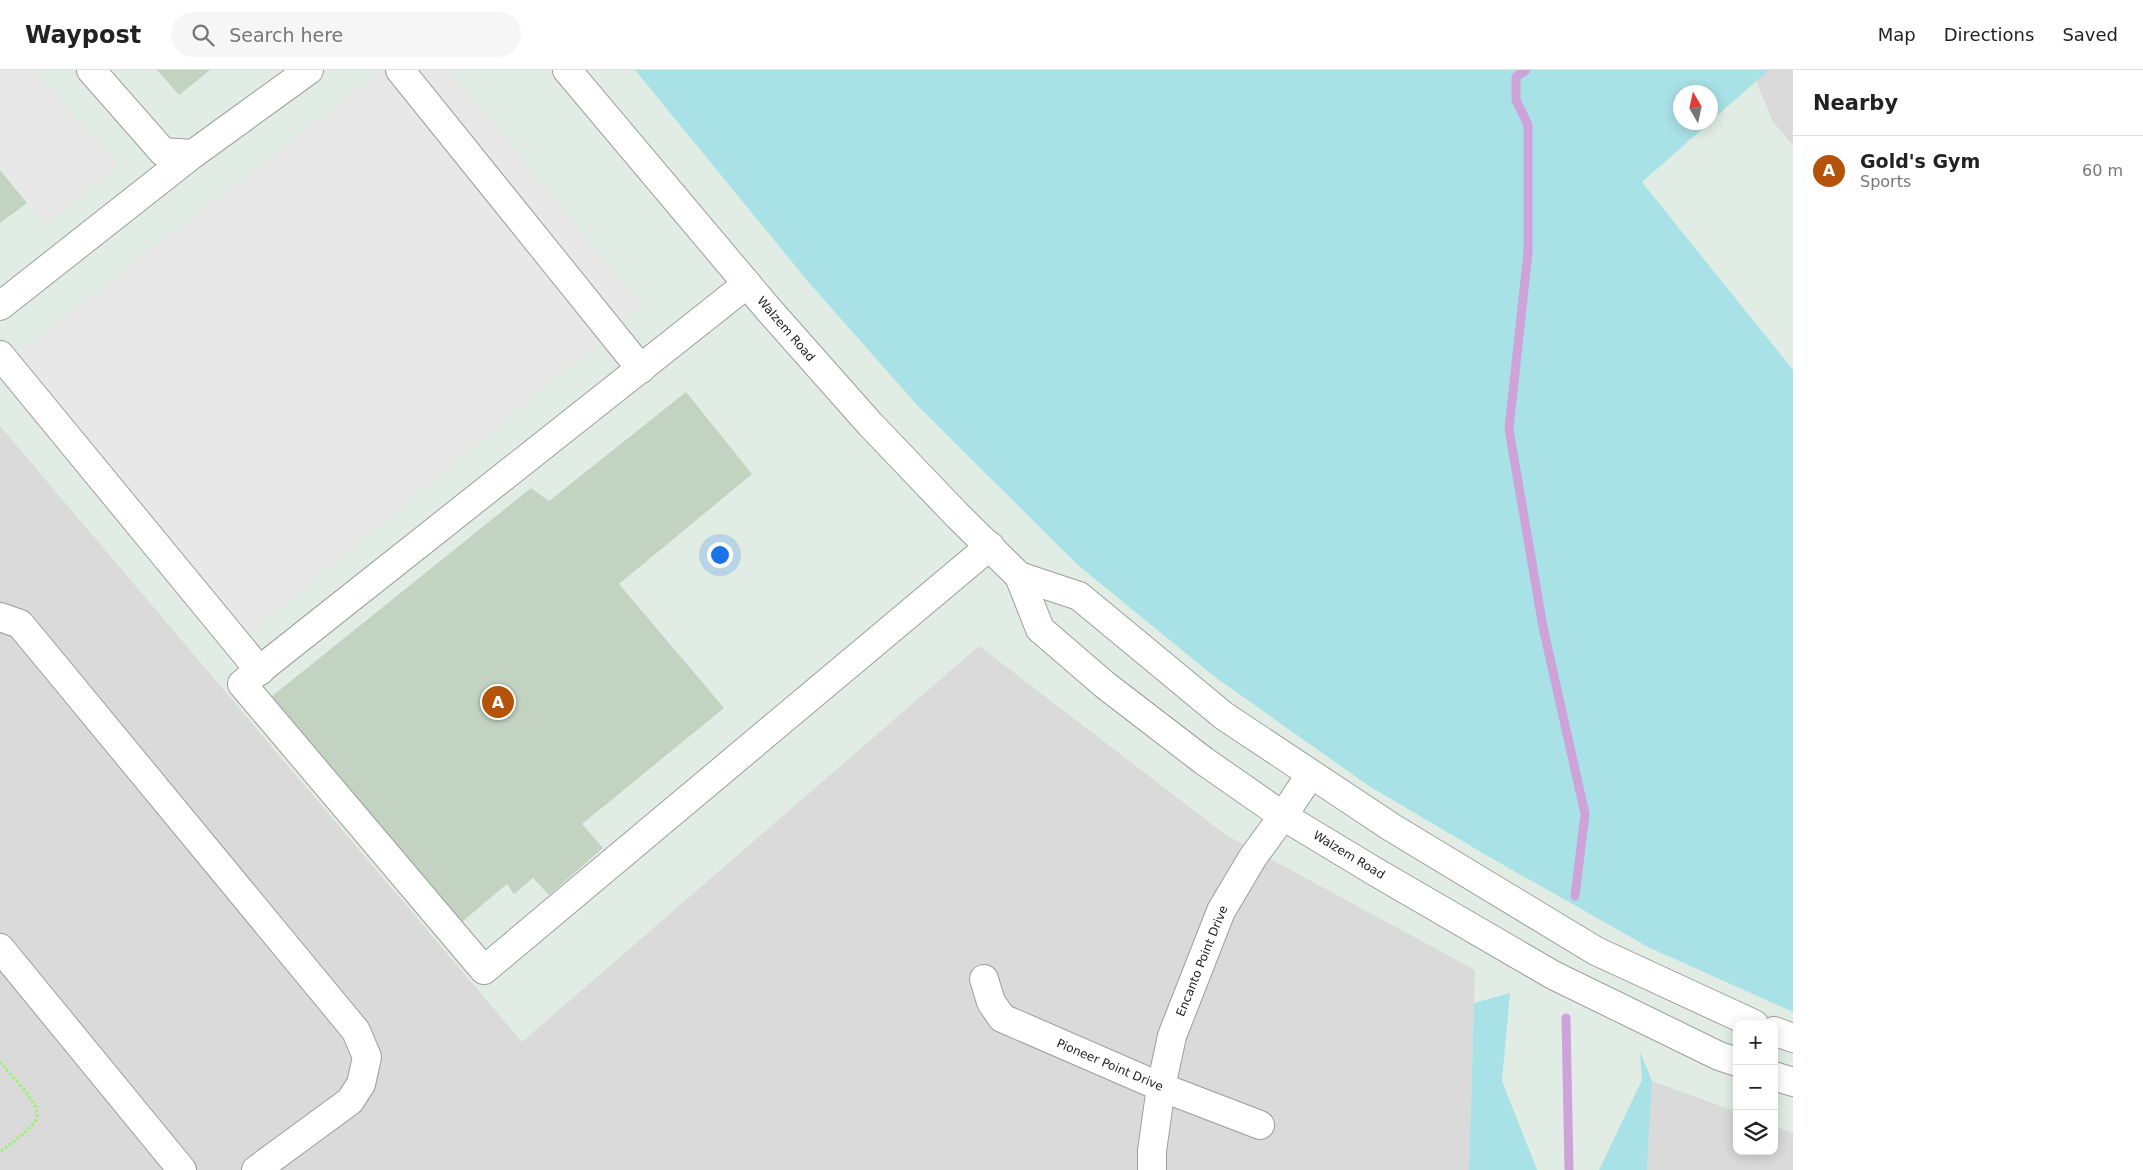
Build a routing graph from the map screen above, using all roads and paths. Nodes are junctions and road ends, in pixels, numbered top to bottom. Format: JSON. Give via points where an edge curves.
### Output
{"nodes":[{"id":1,"x":91,"y":70,"type":"edge"},
{"id":2,"x":309,"y":70,"type":"edge"},
{"id":3,"x":400,"y":70,"type":"edge"},
{"id":4,"x":567,"y":70,"type":"edge"},
{"id":5,"x":193,"y":154,"type":"junction"},
{"id":6,"x":747,"y":284,"type":"junction"},
{"id":7,"x":0,"y":306,"type":"edge"},
{"id":8,"x":0,"y":355,"type":"edge"},
{"id":9,"x":641,"y":368,"type":"junction"},
{"id":10,"x":990,"y":546,"type":"junction"},
{"id":11,"x":1019,"y":576,"type":"junction"},
{"id":12,"x":0,"y":616,"type":"edge"},
{"id":13,"x":260,"y":671,"type":"junction"},
{"id":14,"x":1310,"y":775,"type":"junction"},
{"id":15,"x":1283,"y":816,"type":"junction"},
{"id":16,"x":0,"y":948,"type":"edge"},
{"id":17,"x":984,"y":979,"type":"dead end"},
{"id":18,"x":1745,"y":1020,"type":"edge"},
{"id":19,"x":1778,"y":1032,"type":"edge"},
{"id":20,"x":1793,"y":1038,"type":"edge"},
{"id":21,"x":1733,"y":1061,"type":"edge"},
{"id":22,"x":0,"y":1062,"type":"edge"},
{"id":23,"x":1778,"y":1077,"type":"edge"},
{"id":24,"x":1793,"y":1082,"type":"edge"},
{"id":25,"x":1161,"y":1087,"type":"junction"},
{"id":26,"x":1260,"y":1125,"type":"dead end"},
{"id":27,"x":0,"y":1152,"type":"edge"},
{"id":28,"x":182,"y":1170,"type":"edge"},
{"id":29,"x":256,"y":1170,"type":"edge"},
{"id":30,"x":1152,"y":1170,"type":"edge"}],
"edges":[{"from":1,"to":5,"type":"street","via":[[163,152]]},
{"from":2,"to":5,"type":"street"},
{"from":3,"to":9,"type":"street"},
{"from":4,"to":6,"type":"street","name":"Walzem Road"},
{"from":5,"to":7,"type":"street"},
{"from":6,"to":9,"type":"street"},
{"from":6,"to":10,"type":"street","name":"Walzem Road","via":[[870,424]]},
{"from":8,"to":13,"type":"street"},
{"from":9,"to":13,"type":"street"},
{"from":10,"to":11,"type":"street","name":"Walzem Road"},
{"from":10,"to":13,"type":"street","via":[[484,970],[242,684]]},
{"from":11,"to":14,"type":"street","name":"Walzem Road","via":[[1079,596],[1224,716]]},
{"from":11,"to":15,"type":"street","name":"Walzem Road","via":[[1040,629],[1112,691]]},
{"from":12,"to":29,"type":"street","via":[[20,624],[356,1031],[367,1057],[360,1084],[350,1101]]},
{"from":14,"to":15,"type":"street","name":"Encanto Point Drive"},
{"from":14,"to":18,"type":"street","name":"Walzem Road","via":[[1391,828],[1596,951]]},
{"from":15,"to":21,"type":"street","name":"Walzem Road","via":[[1553,975]]},
{"from":15,"to":25,"type":"street","name":"Encanto Point Drive","via":[[1253,857],[1221,911],[1172,1036]]},
{"from":16,"to":28,"type":"street"},
{"from":17,"to":25,"type":"street","name":"Pioneer Point Drive","via":[[991,1002],[1002,1018]]},
{"from":19,"to":20,"type":"street"},
{"from":22,"to":27,"type":"path","via":[[36,1106],[37,1116],[20,1137]]},
{"from":23,"to":24,"type":"street"},
{"from":25,"to":26,"type":"street","name":"Pioneer Point Drive"},
{"from":25,"to":30,"type":"street","name":"Encanto Point Drive"}]}
